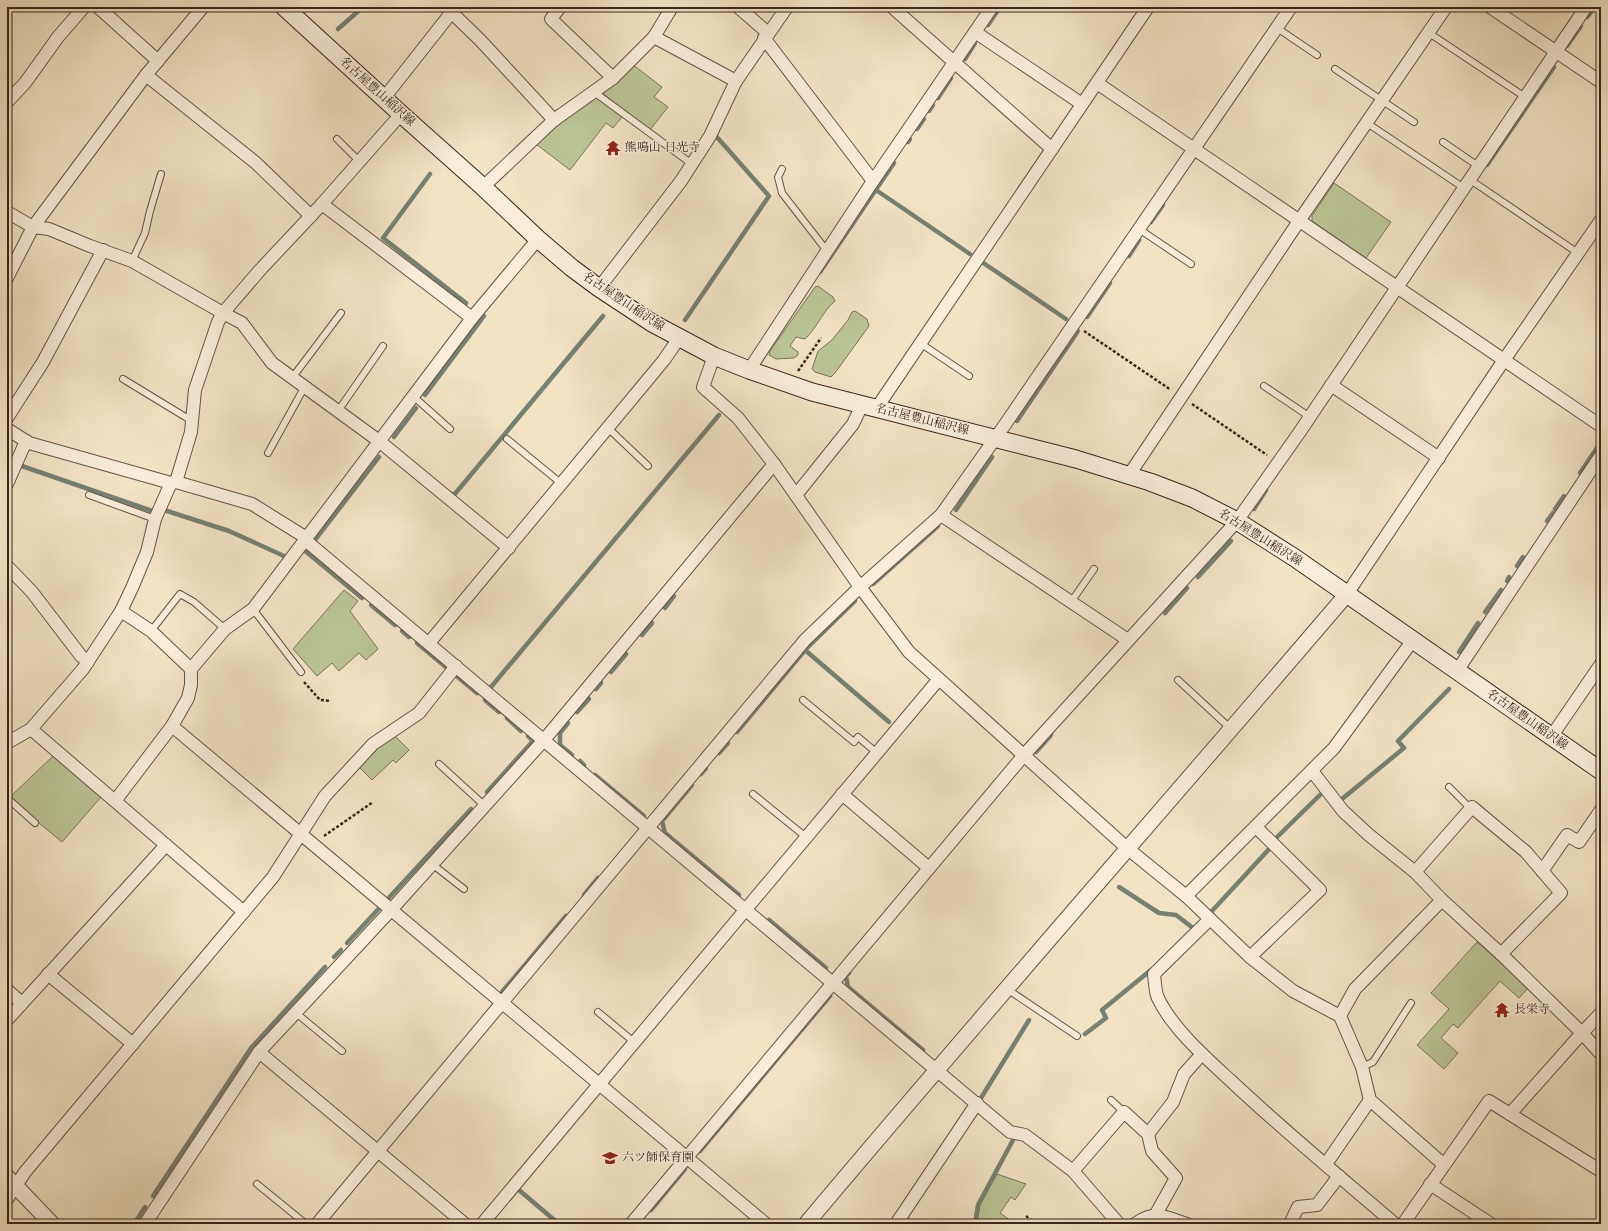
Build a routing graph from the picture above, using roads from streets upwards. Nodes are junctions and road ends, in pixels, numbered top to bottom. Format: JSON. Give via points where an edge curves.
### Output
{"nodes":[{"id":1,"x":84,"y":7,"type":"edge"},
{"id":2,"x":98,"y":7,"type":"edge"},
{"id":3,"x":203,"y":7,"type":"edge"},
{"id":4,"x":284,"y":7,"type":"edge"},
{"id":5,"x":560,"y":7,"type":"edge"},
{"id":6,"x":672,"y":7,"type":"edge"},
{"id":7,"x":738,"y":7,"type":"edge"},
{"id":8,"x":787,"y":7,"type":"edge"},
{"id":9,"x":892,"y":7,"type":"edge"},
{"id":10,"x":992,"y":7,"type":"edge"},
{"id":11,"x":1148,"y":7,"type":"edge"},
{"id":12,"x":1291,"y":7,"type":"edge"},
{"id":13,"x":1446,"y":7,"type":"edge"},
{"id":14,"x":1490,"y":7,"type":"edge"},
{"id":15,"x":1586,"y":7,"type":"edge"},
{"id":16,"x":451,"y":9,"type":"edge"},
{"id":17,"x":975,"y":32,"type":"junction"},
{"id":18,"x":766,"y":36,"type":"junction"},
{"id":19,"x":654,"y":37,"type":"junction"},
{"id":20,"x":1556,"y":52,"type":"junction"},
{"id":21,"x":158,"y":61,"type":"junction"},
{"id":22,"x":954,"y":63,"type":"junction"},
{"id":23,"x":146,"y":76,"type":"junction"},
{"id":24,"x":613,"y":78,"type":"junction"},
{"id":25,"x":736,"y":81,"type":"junction"},
{"id":26,"x":1601,"y":82,"type":"edge"},
{"id":27,"x":1097,"y":83,"type":"junction"},
{"id":28,"x":384,"y":98,"type":"junction"},
{"id":29,"x":7,"y":102,"type":"edge"},
{"id":30,"x":1082,"y":104,"type":"junction"},
{"id":31,"x":401,"y":114,"type":"junction"},
{"id":32,"x":554,"y":120,"type":"junction"},
{"id":33,"x":1052,"y":149,"type":"junction"},
{"id":34,"x":1194,"y":149,"type":"junction"},
{"id":35,"x":873,"y":181,"type":"junction"},
{"id":36,"x":483,"y":187,"type":"junction"},
{"id":37,"x":322,"y":204,"type":"junction"},
{"id":38,"x":7,"y":212,"type":"edge"},
{"id":39,"x":311,"y":216,"type":"junction"},
{"id":40,"x":1601,"y":220,"type":"edge"},
{"id":41,"x":1300,"y":221,"type":"junction"},
{"id":42,"x":33,"y":227,"type":"junction"},
{"id":43,"x":538,"y":239,"type":"junction"},
{"id":44,"x":104,"y":250,"type":"junction"},
{"id":45,"x":7,"y":278,"type":"edge"},
{"id":46,"x":1397,"y":287,"type":"junction"},
{"id":47,"x":600,"y":288,"type":"junction"},
{"id":48,"x":223,"y":313,"type":"junction"},
{"id":49,"x":472,"y":318,"type":"junction"},
{"id":50,"x":679,"y":338,"type":"junction"},
{"id":51,"x":714,"y":356,"type":"junction"},
{"id":52,"x":1504,"y":360,"type":"junction"},
{"id":53,"x":749,"y":370,"type":"junction"},
{"id":54,"x":1331,"y":385,"type":"junction"},
{"id":55,"x":869,"y":407,"type":"junction"},
{"id":56,"x":7,"y":418,"type":"edge"},
{"id":57,"x":1601,"y":426,"type":"edge"},
{"id":58,"x":7,"y":429,"type":"edge"},
{"id":59,"x":996,"y":438,"type":"junction"},
{"id":60,"x":26,"y":441,"type":"junction"},
{"id":61,"x":379,"y":441,"type":"junction"},
{"id":62,"x":1601,"y":455,"type":"edge"},
{"id":63,"x":1439,"y":458,"type":"junction"},
{"id":64,"x":774,"y":464,"type":"junction"},
{"id":65,"x":1129,"y":475,"type":"junction"},
{"id":66,"x":174,"y":483,"type":"junction"},
{"id":67,"x":7,"y":484,"type":"edge"},
{"id":68,"x":796,"y":495,"type":"junction"},
{"id":69,"x":942,"y":515,"type":"junction"},
{"id":70,"x":1237,"y":521,"type":"junction"},
{"id":71,"x":305,"y":538,"type":"junction"},
{"id":72,"x":509,"y":548,"type":"junction"},
{"id":73,"x":7,"y":566,"type":"edge"},
{"id":74,"x":860,"y":587,"type":"junction"},
{"id":75,"x":1347,"y":594,"type":"junction"},
{"id":76,"x":121,"y":611,"type":"junction"},
{"id":77,"x":1128,"y":640,"type":"junction"},
{"id":78,"x":1413,"y":640,"type":"junction"},
{"id":79,"x":429,"y":643,"type":"junction"},
{"id":80,"x":88,"y":662,"type":"junction"},
{"id":81,"x":1601,"y":664,"type":"edge"},
{"id":82,"x":191,"y":669,"type":"junction"},
{"id":83,"x":453,"y":670,"type":"junction"},
{"id":84,"x":1457,"y":671,"type":"junction"},
{"id":85,"x":939,"y":679,"type":"junction"},
{"id":86,"x":172,"y":726,"type":"junction"},
{"id":87,"x":31,"y":729,"type":"junction"},
{"id":88,"x":1551,"y":736,"type":"junction"},
{"id":89,"x":544,"y":740,"type":"junction"},
{"id":90,"x":7,"y":743,"type":"edge"},
{"id":91,"x":1024,"y":755,"type":"junction"},
{"id":92,"x":1601,"y":770,"type":"edge"},
{"id":93,"x":1312,"y":771,"type":"junction"},
{"id":94,"x":842,"y":794,"type":"junction"},
{"id":95,"x":115,"y":801,"type":"junction"},
{"id":96,"x":1601,"y":810,"type":"edge"},
{"id":97,"x":1256,"y":826,"type":"junction"},
{"id":98,"x":648,"y":827,"type":"junction"},
{"id":99,"x":301,"y":834,"type":"junction"},
{"id":100,"x":166,"y":845,"type":"junction"},
{"id":101,"x":1127,"y":848,"type":"junction"},
{"id":102,"x":929,"y":868,"type":"junction"},
{"id":103,"x":1542,"y":871,"type":"junction"},
{"id":104,"x":1415,"y":872,"type":"junction"},
{"id":105,"x":1186,"y":896,"type":"junction"},
{"id":106,"x":1442,"y":900,"type":"junction"},
{"id":107,"x":386,"y":905,"type":"junction"},
{"id":108,"x":746,"y":909,"type":"junction"},
{"id":109,"x":244,"y":912,"type":"junction"},
{"id":110,"x":1210,"y":919,"type":"junction"},
{"id":111,"x":1501,"y":954,"type":"junction"},
{"id":112,"x":1250,"y":957,"type":"junction"},
{"id":113,"x":48,"y":974,"type":"junction"},
{"id":114,"x":833,"y":982,"type":"junction"},
{"id":115,"x":7,"y":990,"type":"edge"},
{"id":116,"x":502,"y":1002,"type":"junction"},
{"id":117,"x":22,"y":1003,"type":"junction"},
{"id":118,"x":1601,"y":1013,"type":"edge"},
{"id":119,"x":1340,"y":1016,"type":"junction"},
{"id":120,"x":7,"y":1020,"type":"edge"},
{"id":121,"x":1582,"y":1033,"type":"junction"},
{"id":122,"x":132,"y":1044,"type":"junction"},
{"id":123,"x":259,"y":1052,"type":"junction"},
{"id":124,"x":1202,"y":1054,"type":"junction"},
{"id":125,"x":1601,"y":1054,"type":"edge"},
{"id":126,"x":936,"y":1069,"type":"junction"},
{"id":127,"x":599,"y":1084,"type":"junction"},
{"id":128,"x":1370,"y":1100,"type":"junction"},
{"id":129,"x":977,"y":1103,"type":"junction"},
{"id":130,"x":1510,"y":1114,"type":"junction"},
{"id":131,"x":1148,"y":1134,"type":"junction"},
{"id":132,"x":377,"y":1151,"type":"junction"},
{"id":133,"x":686,"y":1157,"type":"junction"},
{"id":134,"x":1326,"y":1164,"type":"junction"},
{"id":135,"x":1443,"y":1164,"type":"junction"},
{"id":136,"x":1073,"y":1171,"type":"junction"},
{"id":137,"x":1601,"y":1171,"type":"edge"},
{"id":138,"x":1339,"y":1176,"type":"junction"},
{"id":139,"x":11,"y":1182,"type":"edge"},
{"id":140,"x":1430,"y":1184,"type":"junction"},
{"id":141,"x":7,"y":1199,"type":"edge"},
{"id":142,"x":1156,"y":1214,"type":"junction"},
{"id":143,"x":902,"y":1222,"type":"edge"},
{"id":144,"x":52,"y":1224,"type":"edge"},
{"id":145,"x":145,"y":1224,"type":"edge"},
{"id":146,"x":316,"y":1224,"type":"edge"},
{"id":147,"x":464,"y":1224,"type":"edge"},
{"id":148,"x":482,"y":1224,"type":"edge"},
{"id":149,"x":631,"y":1224,"type":"edge"},
{"id":150,"x":766,"y":1224,"type":"edge"},
{"id":151,"x":806,"y":1224,"type":"edge"},
{"id":152,"x":1119,"y":1224,"type":"edge"},
{"id":153,"x":1135,"y":1224,"type":"edge"},
{"id":154,"x":1187,"y":1224,"type":"edge"},
{"id":155,"x":1290,"y":1224,"type":"edge"},
{"id":156,"x":1395,"y":1224,"type":"edge"},
{"id":157,"x":1403,"y":1224,"type":"edge"},
{"id":158,"x":1491,"y":1224,"type":"edge"}],
"edges":[{"from":1,"to":29,"type":"street","via":[[58,37],[25,84]]},
{"from":2,"to":21,"type":"street"},
{"from":3,"to":21,"type":"street"},
{"from":4,"to":28,"type":"main road","name":"名古屋豊山稲沢線"},
{"from":5,"to":24,"type":"street","via":[[551,19]]},
{"from":6,"to":19,"type":"street"},
{"from":7,"to":18,"type":"street"},
{"from":8,"to":18,"type":"street"},
{"from":9,"to":22,"type":"street"},
{"from":10,"to":17,"type":"street"},
{"from":11,"to":27,"type":"street"},
{"from":12,"to":34,"type":"street"},
{"from":13,"to":41,"type":"street"},
{"from":14,"to":20,"type":"street"},
{"from":15,"to":20,"type":"street"},
{"from":16,"to":28,"type":"street"},
{"from":16,"to":32,"type":"street"},
{"from":17,"to":22,"type":"street"},
{"from":17,"to":30,"type":"street"},
{"from":18,"to":25,"type":"street"},
{"from":18,"to":35,"type":"street"},
{"from":19,"to":24,"type":"street"},
{"from":19,"to":25,"type":"street"},
{"from":20,"to":26,"type":"street"},
{"from":20,"to":46,"type":"street"},
{"from":21,"to":23,"type":"street"},
{"from":22,"to":33,"type":"street"},
{"from":22,"to":35,"type":"street"},
{"from":23,"to":39,"type":"street","via":[[256,162]]},
{"from":23,"to":42,"type":"street"},
{"from":24,"to":32,"type":"street"},
{"from":25,"to":47,"type":"street","via":[[710,136],[681,181]]},
{"from":27,"to":30,"type":"street"},
{"from":27,"to":34,"type":"street"},
{"from":28,"to":31,"type":"main road","name":"名古屋豊山稲沢線"},
{"from":30,"to":33,"type":"street"},
{"from":31,"to":36,"type":"main road","name":"名古屋豊山稲沢線"},
{"from":31,"to":37,"type":"street"},
{"from":32,"to":36,"type":"street"},
{"from":33,"to":55,"type":"street","via":[[920,343]]},
{"from":34,"to":41,"type":"street"},
{"from":34,"to":59,"type":"street"},
{"from":35,"to":53,"type":"street"},
{"from":36,"to":43,"type":"main road","name":"名古屋豊山稲沢線"},
{"from":37,"to":39,"type":"street"},
{"from":37,"to":49,"type":"street"},
{"from":38,"to":42,"type":"street"},
{"from":39,"to":48,"type":"street"},
{"from":40,"to":52,"type":"street"},
{"from":41,"to":46,"type":"street"},
{"from":41,"to":65,"type":"street"},
{"from":42,"to":44,"type":"street","via":[[48,229]]},
{"from":42,"to":45,"type":"street"},
{"from":43,"to":47,"type":"main road","name":"名古屋豊山稲沢線"},
{"from":43,"to":49,"type":"street"},
{"from":44,"to":48,"type":"street","via":[[132,261]]},
{"from":44,"to":56,"type":"street","via":[[44,362]]},
{"from":46,"to":52,"type":"street"},
{"from":46,"to":54,"type":"street"},
{"from":47,"to":50,"type":"main road","name":"名古屋豊山稲沢線"},
{"from":48,"to":61,"type":"street","via":[[242,323],[272,363]]},
{"from":48,"to":66,"type":"street","via":[[195,390],[191,432]]},
{"from":49,"to":61,"type":"street"},
{"from":50,"to":51,"type":"main road","name":"名古屋豊山稲沢線"},
{"from":50,"to":72,"type":"street","via":[[664,360]]},
{"from":51,"to":53,"type":"main road","name":"名古屋豊山稲沢線"},
{"from":51,"to":64,"type":"street","via":[[703,387],[738,418]]},
{"from":52,"to":57,"type":"street"},
{"from":52,"to":63,"type":"street"},
{"from":53,"to":55,"type":"main road","name":"名古屋豊山稲沢線","via":[[812,392]]},
{"from":54,"to":63,"type":"street"},
{"from":54,"to":70,"type":"street"},
{"from":55,"to":59,"type":"main road","name":"名古屋豊山稲沢線"},
{"from":55,"to":68,"type":"street"},
{"from":58,"to":60,"type":"street"},
{"from":59,"to":65,"type":"main road","name":"名古屋豊山稲沢線"},
{"from":59,"to":69,"type":"street"},
{"from":60,"to":66,"type":"street"},
{"from":60,"to":67,"type":"street"},
{"from":61,"to":71,"type":"street"},
{"from":61,"to":72,"type":"street"},
{"from":62,"to":84,"type":"street"},
{"from":63,"to":75,"type":"street"},
{"from":64,"to":68,"type":"street"},
{"from":64,"to":89,"type":"street"},
{"from":65,"to":70,"type":"main road","name":"名古屋豊山稲沢線","via":[[1192,498]]},
{"from":66,"to":71,"type":"street","via":[[252,504]]},
{"from":66,"to":76,"type":"street","via":[[155,519],[147,552]]},
{"from":68,"to":74,"type":"street"},
{"from":69,"to":74,"type":"street"},
{"from":69,"to":77,"type":"street"},
{"from":70,"to":75,"type":"main road","name":"名古屋豊山稲沢線"},
{"from":70,"to":77,"type":"street"},
{"from":71,"to":79,"type":"street"},
{"from":71,"to":82,"type":"street","via":[[253,609],[225,629]]},
{"from":72,"to":79,"type":"street"},
{"from":73,"to":80,"type":"street","via":[[32,592]]},
{"from":74,"to":85,"type":"street","via":[[909,652]]},
{"from":74,"to":98,"type":"street","via":[[805,640]]},
{"from":75,"to":78,"type":"main road","name":"名古屋豊山稲沢線"},
{"from":75,"to":101,"type":"street","via":[[1232,730]]},
{"from":76,"to":80,"type":"street"},
{"from":76,"to":82,"type":"street","via":[[151,632]]},
{"from":77,"to":91,"type":"street"},
{"from":78,"to":84,"type":"main road","name":"名古屋豊山稲沢線"},
{"from":78,"to":93,"type":"street","via":[[1334,748]]},
{"from":79,"to":83,"type":"street"},
{"from":80,"to":87,"type":"street"},
{"from":81,"to":88,"type":"street"},
{"from":82,"to":86,"type":"street","via":[[188,698]]},
{"from":83,"to":89,"type":"street"},
{"from":83,"to":99,"type":"street","via":[[419,713],[373,744],[358,759],[325,796]]},
{"from":84,"to":88,"type":"main road","name":"名古屋豊山稲沢線"},
{"from":85,"to":91,"type":"street"},
{"from":85,"to":94,"type":"street"},
{"from":86,"to":95,"type":"street"},
{"from":86,"to":99,"type":"street"},
{"from":87,"to":90,"type":"street"},
{"from":87,"to":95,"type":"street"},
{"from":88,"to":92,"type":"main road","name":"名古屋豊山稲沢線"},
{"from":89,"to":98,"type":"street"},
{"from":89,"to":107,"type":"street","via":[[432,864]]},
{"from":91,"to":101,"type":"street"},
{"from":91,"to":102,"type":"street"},
{"from":93,"to":97,"type":"street"},
{"from":93,"to":104,"type":"street","via":[[1343,811],[1369,836]]},
{"from":94,"to":102,"type":"street"},
{"from":94,"to":108,"type":"street"},
{"from":95,"to":100,"type":"street"},
{"from":96,"to":103,"type":"street","via":[[1579,842],[1567,835]]},
{"from":97,"to":105,"type":"street"},
{"from":97,"to":112,"type":"street","via":[[1320,890]]},
{"from":98,"to":108,"type":"street"},
{"from":98,"to":116,"type":"street"},
{"from":99,"to":107,"type":"street"},
{"from":99,"to":109,"type":"street","via":[[273,877]]},
{"from":100,"to":109,"type":"street"},
{"from":100,"to":113,"type":"street"},
{"from":101,"to":105,"type":"street"},
{"from":101,"to":126,"type":"street"},
{"from":102,"to":114,"type":"street"},
{"from":103,"to":104,"type":"street","via":[[1526,852],[1472,807]]},
{"from":103,"to":111,"type":"street","via":[[1560,893]]},
{"from":104,"to":106,"type":"street"},
{"from":105,"to":110,"type":"street"},
{"from":106,"to":111,"type":"street"},
{"from":106,"to":119,"type":"street","via":[[1355,989]]},
{"from":107,"to":116,"type":"street"},
{"from":107,"to":123,"type":"street","via":[[296,1013]]},
{"from":108,"to":114,"type":"street"},
{"from":108,"to":127,"type":"street"},
{"from":109,"to":122,"type":"street"},
{"from":110,"to":112,"type":"street"},
{"from":110,"to":124,"type":"street","via":[[1154,974],[1158,998],[1174,1022]]},
{"from":111,"to":121,"type":"street"},
{"from":112,"to":119,"type":"street","via":[[1293,991]]},
{"from":113,"to":117,"type":"street"},
{"from":113,"to":122,"type":"street"},
{"from":114,"to":126,"type":"street"},
{"from":114,"to":133,"type":"street"},
{"from":115,"to":117,"type":"street"},
{"from":116,"to":127,"type":"street"},
{"from":116,"to":132,"type":"street"},
{"from":117,"to":120,"type":"street"},
{"from":118,"to":121,"type":"street"},
{"from":119,"to":128,"type":"street","via":[[1362,1067]]},
{"from":121,"to":125,"type":"street"},
{"from":121,"to":130,"type":"street"},
{"from":122,"to":139,"type":"street","via":[[25,1172]]},
{"from":123,"to":132,"type":"street"},
{"from":123,"to":145,"type":"street"},
{"from":124,"to":131,"type":"street","via":[[1184,1074],[1173,1102]]},
{"from":124,"to":134,"type":"street","via":[[1282,1128]]},
{"from":126,"to":129,"type":"street"},
{"from":126,"to":151,"type":"street"},
{"from":127,"to":133,"type":"street"},
{"from":127,"to":148,"type":"street"},
{"from":128,"to":134,"type":"street"},
{"from":128,"to":135,"type":"street"},
{"from":129,"to":136,"type":"street","via":[[1010,1132],[1025,1135]]},
{"from":129,"to":143,"type":"street"},
{"from":130,"to":135,"type":"street","via":[[1489,1101]]},
{"from":130,"to":137,"type":"street"},
{"from":131,"to":136,"type":"street","via":[[1124,1112]]},
{"from":131,"to":142,"type":"street","via":[[1152,1151],[1176,1178]]},
{"from":132,"to":146,"type":"street"},
{"from":132,"to":147,"type":"street"},
{"from":133,"to":149,"type":"street"},
{"from":133,"to":150,"type":"street"},
{"from":134,"to":138,"type":"street"},
{"from":135,"to":140,"type":"street"},
{"from":136,"to":152,"type":"street"},
{"from":138,"to":155,"type":"street","via":[[1318,1205],[1298,1208]]},
{"from":138,"to":156,"type":"street"},
{"from":139,"to":141,"type":"street"},
{"from":139,"to":144,"type":"street"},
{"from":140,"to":157,"type":"street"},
{"from":140,"to":158,"type":"street"},
{"from":142,"to":153,"type":"street","via":[[1145,1217]]},
{"from":142,"to":154,"type":"street"}]}
